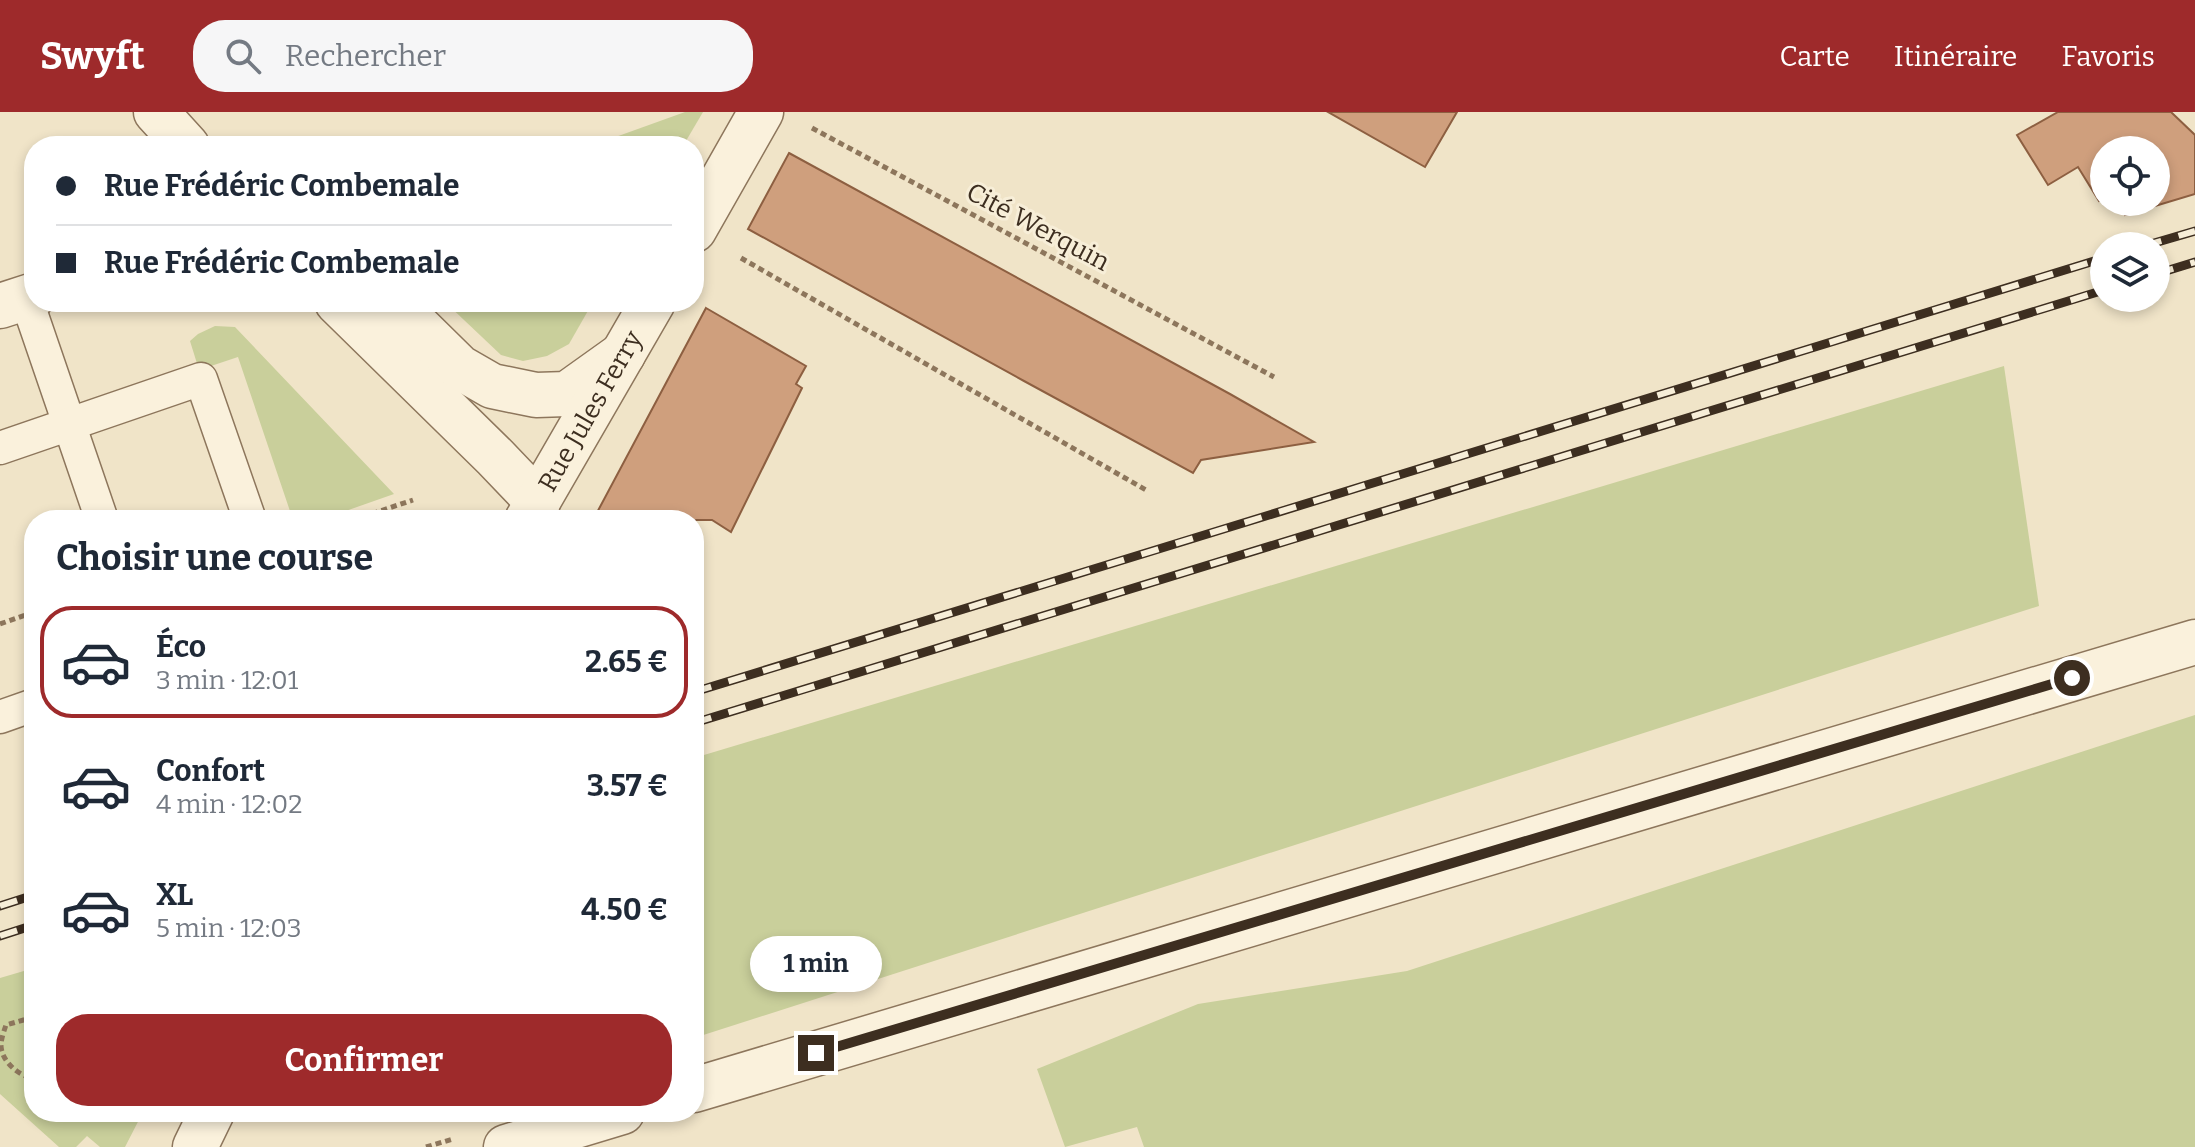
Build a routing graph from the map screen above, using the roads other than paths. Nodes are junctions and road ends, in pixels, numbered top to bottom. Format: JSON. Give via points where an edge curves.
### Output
{"nodes":[{"id":1,"x":156,"y":112,"type":"edge"},
{"id":2,"x":761,"y":112,"type":"edge"},
{"id":3,"x":178,"y":136,"type":"edge"},
{"id":4,"x":704,"y":212,"type":"edge"},
{"id":5,"x":25,"y":312,"type":"edge"},
{"id":6,"x":347,"y":312,"type":"edge"},
{"id":7,"x":403,"y":312,"type":"edge"},
{"id":8,"x":647,"y":312,"type":"edge"},
{"id":9,"x":623,"y":354,"type":"junction"},
{"id":10,"x":68,"y":425,"type":"junction"},
{"id":11,"x":0,"y":448,"type":"edge"},
{"id":12,"x":98,"y":510,"type":"edge"},
{"id":13,"x":247,"y":510,"type":"edge"},
{"id":14,"x":531,"y":510,"type":"edge"},
{"id":15,"x":533,"y":510,"type":"edge"},
{"id":16,"x":2195,"y":642,"type":"edge"},
{"id":17,"x":24,"y":709,"type":"edge"},
{"id":18,"x":0,"y":717,"type":"edge"},
{"id":19,"x":704,"y":1087,"type":"edge"},
{"id":20,"x":207,"y":1122,"type":"edge"},
{"id":21,"x":589,"y":1122,"type":"edge"},
{"id":22,"x":195,"y":1147,"type":"edge"},
{"id":23,"x":506,"y":1147,"type":"edge"}],
"edges":[{"from":1,"to":3,"type":"street"},
{"from":2,"to":4,"type":"street"},
{"from":5,"to":10,"type":"lane"},
{"from":6,"to":14,"type":"street","via":[[495,457]]},
{"from":7,"to":9,"type":"street","via":[[459,367],[492,386],[536,395],[567,394]]},
{"from":8,"to":9,"type":"street","name":"Rue Jules Ferry"},
{"from":9,"to":15,"type":"street","name":"Rue Jules Ferry"},
{"from":10,"to":11,"type":"lane"},
{"from":10,"to":12,"type":"lane"},
{"from":10,"to":13,"type":"lane","via":[[201,379]]},
{"from":16,"to":19,"type":"street"},
{"from":17,"to":18,"type":"lane"},
{"from":20,"to":22,"type":"street"},
{"from":21,"to":23,"type":"street"}]}
